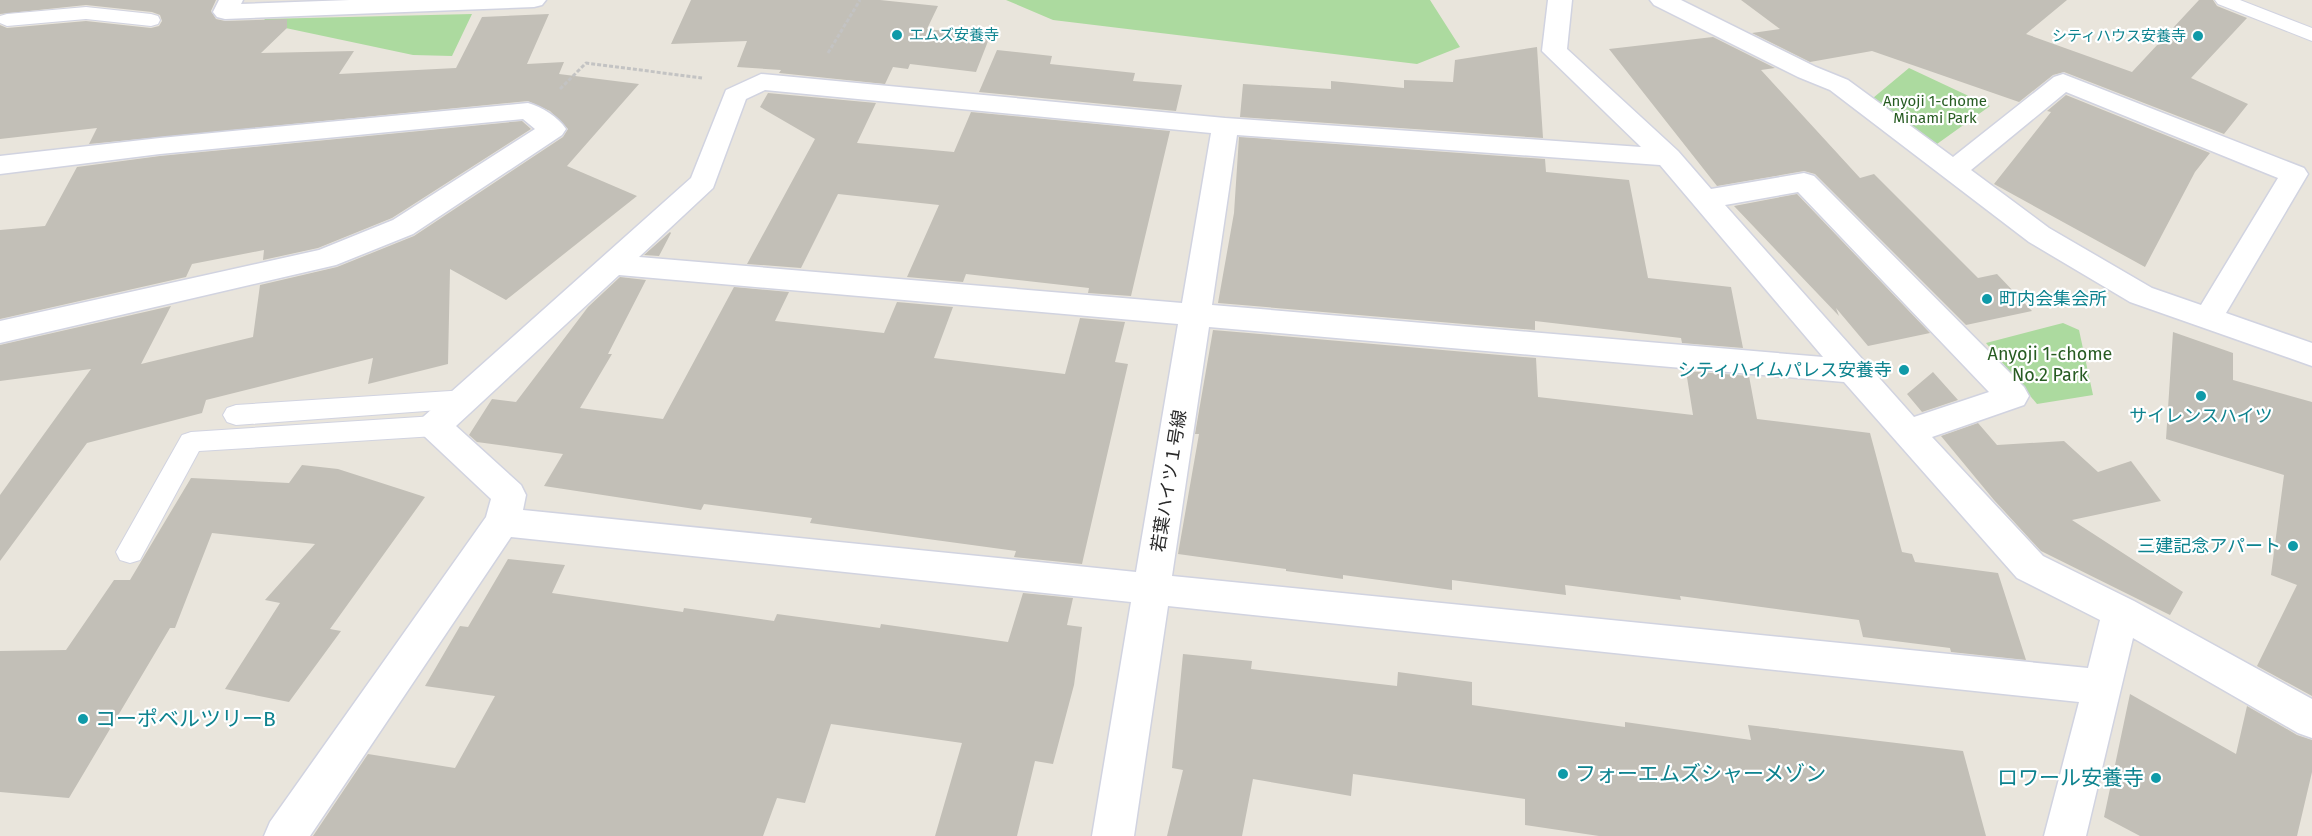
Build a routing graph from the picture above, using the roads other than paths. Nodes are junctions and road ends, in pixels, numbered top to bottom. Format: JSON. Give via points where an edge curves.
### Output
{"nodes":[{"id":1,"x":24,"y":0,"type":"edge"},
{"id":2,"x":231,"y":0,"type":"edge"},
{"id":3,"x":534,"y":0,"type":"edge"},
{"id":4,"x":1560,"y":0,"type":"edge"},
{"id":5,"x":1662,"y":0,"type":"edge"},
{"id":6,"x":2224,"y":0,"type":"edge"},
{"id":7,"x":439,"y":1,"type":"edge"},
{"id":8,"x":151,"y":20,"type":"dead end"},
{"id":9,"x":4,"y":25,"type":"edge"},
{"id":10,"x":2312,"y":35,"type":"edge"},
{"id":11,"x":1226,"y":126,"type":"junction"},
{"id":12,"x":1668,"y":157,"type":"junction"},
{"id":13,"x":0,"y":165,"type":"edge"},
{"id":14,"x":1953,"y":171,"type":"junction"},
{"id":15,"x":1705,"y":199,"type":"junction"},
{"id":16,"x":614,"y":265,"type":"junction"},
{"id":17,"x":1195,"y":314,"type":"junction"},
{"id":18,"x":2208,"y":318,"type":"junction"},
{"id":19,"x":0,"y":332,"type":"edge"},
{"id":20,"x":2312,"y":355,"type":"edge"},
{"id":21,"x":1853,"y":371,"type":"junction"},
{"id":22,"x":466,"y":399,"type":"junction"},
{"id":23,"x":236,"y":415,"type":"dead end"},
{"id":24,"x":435,"y":426,"type":"junction"},
{"id":25,"x":1908,"y":432,"type":"junction"},
{"id":26,"x":502,"y":522,"type":"junction"},
{"id":27,"x":130,"y":552,"type":"dead end"},
{"id":28,"x":1152,"y":589,"type":"junction"},
{"id":29,"x":2121,"y":612,"type":"junction"},
{"id":30,"x":2102,"y":687,"type":"junction"},
{"id":31,"x":2312,"y":720,"type":"edge"},
{"id":32,"x":285,"y":836,"type":"edge"},
{"id":33,"x":1113,"y":836,"type":"edge"},
{"id":34,"x":2065,"y":836,"type":"edge"}],
"edges":[{"from":1,"to":9,"type":"lane"},
{"from":2,"to":7,"type":"street","via":[[225,12]]},
{"from":3,"to":7,"type":"street"},
{"from":4,"to":12,"type":"street","via":[[1554,51]]},
{"from":5,"to":14,"type":"street","via":[[1839,85]]},
{"from":6,"to":10,"type":"lane"},
{"from":8,"to":9,"type":"lane","via":[[86,13]]},
{"from":11,"to":12,"type":"street"},
{"from":11,"to":16,"type":"street","via":[[761,82],[735,95],[703,182]]},
{"from":11,"to":17,"type":"street","name":"若葉ハイツ１号線"},
{"from":12,"to":15,"type":"street"},
{"from":13,"to":19,"type":"street","via":[[528,111],[554,129],[403,227],[326,258]]},
{"from":14,"to":18,"type":"street","via":[[2039,235],[2141,295]]},
{"from":14,"to":18,"type":"street","via":[[2063,82],[2294,174]]},
{"from":15,"to":21,"type":"street"},
{"from":15,"to":25,"type":"street","via":[[1804,183],[2013,396]]},
{"from":16,"to":17,"type":"street"},
{"from":16,"to":22,"type":"street"},
{"from":17,"to":21,"type":"street"},
{"from":17,"to":28,"type":"street","name":"若葉ハイツ１号線"},
{"from":18,"to":20,"type":"street"},
{"from":21,"to":25,"type":"street"},
{"from":22,"to":23,"type":"lane"},
{"from":22,"to":24,"type":"street"},
{"from":24,"to":26,"type":"street","via":[[509,495]]},
{"from":24,"to":27,"type":"lane","via":[[191,442]]},
{"from":25,"to":29,"type":"street","via":[[2030,567]]},
{"from":26,"to":28,"type":"street"},
{"from":26,"to":32,"type":"street"},
{"from":28,"to":30,"type":"street"},
{"from":28,"to":33,"type":"street","name":"若葉ハイツ１号線"},
{"from":29,"to":30,"type":"street"},
{"from":29,"to":31,"type":"street"},
{"from":30,"to":34,"type":"street"}]}
